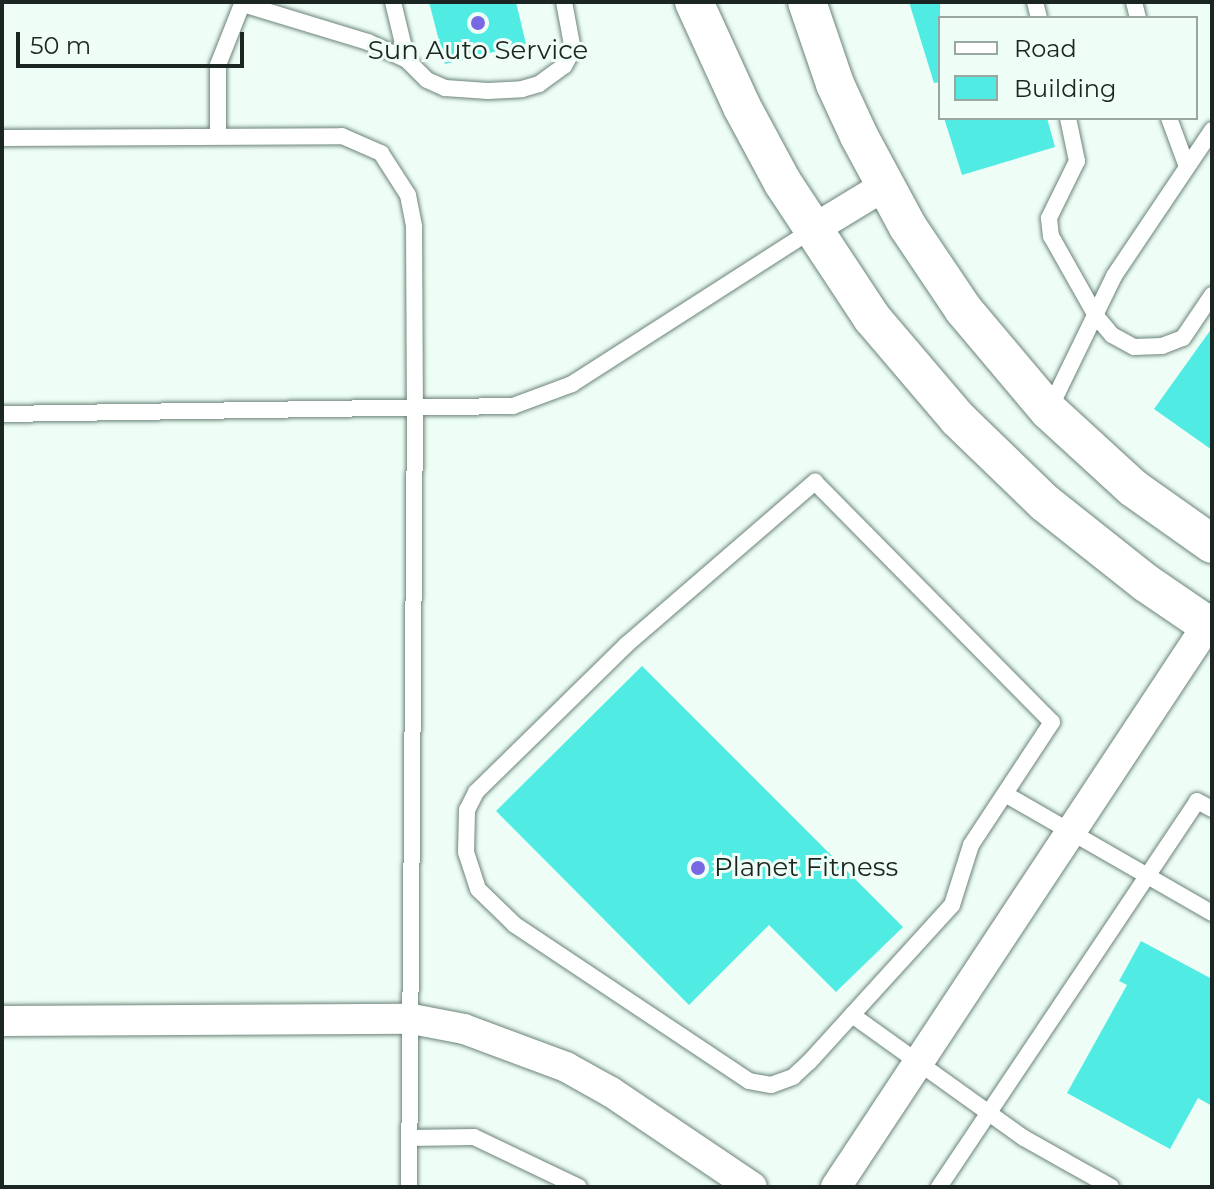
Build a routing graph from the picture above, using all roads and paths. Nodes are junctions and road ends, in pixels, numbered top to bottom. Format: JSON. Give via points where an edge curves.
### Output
{"nodes":[{"id":1,"x":393,"y":2,"type":"edge"},
{"id":2,"x":564,"y":2,"type":"edge"},
{"id":3,"x":694,"y":2,"type":"edge"},
{"id":4,"x":807,"y":2,"type":"edge"},
{"id":5,"x":243,"y":3,"type":"edge"},
{"id":6,"x":407,"y":60,"type":"junction"},
{"id":7,"x":1068,"y":120,"type":"edge"},
{"id":8,"x":1170,"y":120,"type":"edge"},
{"id":9,"x":1212,"y":130,"type":"edge"},
{"id":10,"x":218,"y":135,"type":"junction"},
{"id":11,"x":2,"y":138,"type":"edge"},
{"id":12,"x":1187,"y":167,"type":"junction"},
{"id":13,"x":886,"y":185,"type":"junction"},
{"id":14,"x":812,"y":230,"type":"junction"},
{"id":15,"x":1212,"y":295,"type":"edge"},
{"id":16,"x":1096,"y":316,"type":"junction"},
{"id":17,"x":415,"y":409,"type":"junction"},
{"id":18,"x":1049,"y":411,"type":"junction"},
{"id":19,"x":2,"y":414,"type":"edge"},
{"id":20,"x":1212,"y":544,"type":"edge"},
{"id":21,"x":1210,"y":624,"type":"edge"},
{"id":22,"x":1005,"y":794,"type":"junction"},
{"id":23,"x":1212,"y":809,"type":"edge"},
{"id":24,"x":1071,"y":832,"type":"junction"},
{"id":25,"x":1147,"y":878,"type":"junction"},
{"id":26,"x":1212,"y":913,"type":"edge"},
{"id":27,"x":852,"y":1015,"type":"junction"},
{"id":28,"x":412,"y":1019,"type":"junction"},
{"id":29,"x":2,"y":1021,"type":"edge"},
{"id":30,"x":918,"y":1063,"type":"junction"},
{"id":31,"x":987,"y":1113,"type":"junction"},
{"id":32,"x":409,"y":1138,"type":"junction"},
{"id":33,"x":409,"y":1187,"type":"edge"},
{"id":34,"x":579,"y":1187,"type":"edge"},
{"id":35,"x":752,"y":1187,"type":"edge"},
{"id":36,"x":836,"y":1187,"type":"edge"},
{"id":37,"x":939,"y":1187,"type":"edge"},
{"id":38,"x":1111,"y":1187,"type":"edge"}],
"edges":[{"from":1,"to":6,"type":"lane"},
{"from":2,"to":6,"type":"lane","via":[[573,50],[564,66],[539,84],[522,89],[445,88],[427,80]]},
{"from":3,"to":14,"type":"street","via":[[742,107]]},
{"from":4,"to":13,"type":"street","via":[[835,84]]},
{"from":5,"to":6,"type":"lane","via":[[368,42]]},
{"from":5,"to":10,"type":"lane","via":[[218,65]]},
{"from":7,"to":16,"type":"lane","via":[[1077,161],[1049,218],[1051,236]]},
{"from":8,"to":12,"type":"lane"},
{"from":9,"to":12,"type":"lane"},
{"from":10,"to":11,"type":"lane"},
{"from":10,"to":17,"type":"lane","via":[[342,136],[381,153],[400,178],[414,227]]},
{"from":12,"to":16,"type":"lane","via":[[1114,276]]},
{"from":13,"to":14,"type":"street"},
{"from":13,"to":18,"type":"street","via":[[963,309]]},
{"from":14,"to":17,"type":"lane","via":[[551,394],[513,406]]},
{"from":14,"to":21,"type":"street","via":[[872,318],[958,419],[1045,503],[1146,583]]},
{"from":15,"to":16,"type":"lane","via":[[1183,338],[1162,346],[1134,347],[1112,335]]},
{"from":16,"to":18,"type":"lane"},
{"from":17,"to":19,"type":"lane"},
{"from":17,"to":28,"type":"lane"},
{"from":18,"to":20,"type":"street","via":[[1133,488]]},
{"from":21,"to":24,"type":"street"},
{"from":22,"to":24,"type":"lane"},
{"from":22,"to":27,"type":"lane","via":[[971,845],[952,905]]},
{"from":22,"to":27,"type":"lane","via":[[1052,722],[815,482],[626,645],[476,792],[467,810],[466,852],[478,889],[514,924],[749,1081],[771,1085],[793,1077]]},
{"from":23,"to":25,"type":"lane","via":[[1197,801]]},
{"from":24,"to":25,"type":"lane"},
{"from":24,"to":30,"type":"street"},
{"from":25,"to":26,"type":"lane"},
{"from":25,"to":31,"type":"lane"},
{"from":27,"to":30,"type":"lane"},
{"from":28,"to":29,"type":"street"},
{"from":28,"to":32,"type":"lane"},
{"from":28,"to":35,"type":"street","via":[[464,1029],[566,1067]]},
{"from":30,"to":31,"type":"lane"},
{"from":30,"to":36,"type":"street"},
{"from":31,"to":37,"type":"lane"},
{"from":31,"to":38,"type":"lane"},
{"from":32,"to":33,"type":"lane"},
{"from":32,"to":34,"type":"lane","via":[[474,1137]]}]}
